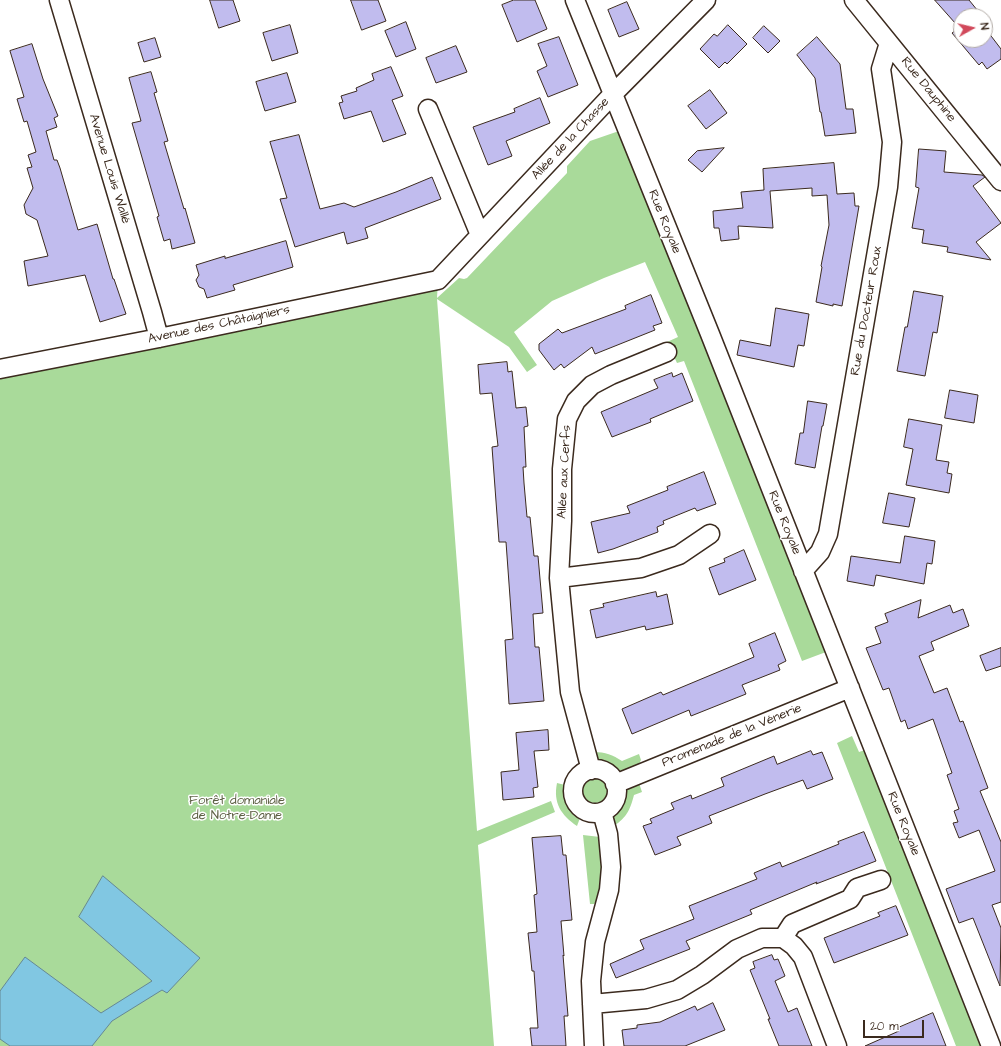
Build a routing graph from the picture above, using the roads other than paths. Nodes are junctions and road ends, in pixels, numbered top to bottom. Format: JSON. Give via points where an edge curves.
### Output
{"nodes":[{"id":1,"x":59,"y":0,"type":"edge"},
{"id":2,"x":575,"y":0,"type":"edge"},
{"id":3,"x":706,"y":0,"type":"edge"},
{"id":4,"x":854,"y":0,"type":"edge"},
{"id":5,"x":889,"y":43,"type":"junction"},
{"id":6,"x":613,"y":94,"type":"junction"},
{"id":7,"x":428,"y":109,"type":"dead end"},
{"id":8,"x":1001,"y":181,"type":"edge"},
{"id":9,"x":480,"y":235,"type":"junction"},
{"id":10,"x":438,"y":280,"type":"joint"},
{"id":11,"x":158,"y":338,"type":"junction"},
{"id":12,"x":668,"y":352,"type":"dead end"},
{"id":13,"x":0,"y":369,"type":"edge"},
{"id":14,"x":710,"y":534,"type":"dead end"},
{"id":15,"x":803,"y":571,"type":"junction"},
{"id":16,"x":559,"y":578,"type":"junction"},
{"id":17,"x":850,"y":688,"type":"junction"},
{"id":18,"x":590,"y":770,"type":"junction"},
{"id":19,"x":615,"y":784,"type":"junction"},
{"id":20,"x":602,"y":812,"type":"junction"},
{"id":21,"x":881,"y":880,"type":"dead end"},
{"id":22,"x":783,"y":938,"type":"junction"},
{"id":23,"x":592,"y":1004,"type":"junction"},
{"id":24,"x":594,"y":1046,"type":"edge"},
{"id":25,"x":837,"y":1046,"type":"edge"},
{"id":26,"x":991,"y":1046,"type":"edge"}],
"edges":[{"from":1,"to":11,"type":"street","name":"Avenue Louis Wallé"},
{"from":2,"to":6,"type":"street","name":"Rue Royale"},
{"from":3,"to":6,"type":"street","name":"Allée de la Chasse"},
{"from":4,"to":5,"type":"street","name":"Rue Dauphine"},
{"from":5,"to":8,"type":"street","name":"Rue Dauphine"},
{"from":5,"to":15,"type":"street","name":"Rue du Docteur Roux","via":[[881,69],[892,142],[888,187],[828,534],[820,552]]},
{"from":6,"to":9,"type":"street","name":"Allée de la Chasse"},
{"from":6,"to":15,"type":"street","name":"Rue Royale"},
{"from":7,"to":9,"type":"street"},
{"from":9,"to":10,"type":"street","name":"Allée de la Chasse"},
{"from":10,"to":11,"type":"street","name":"Avenue des Châtaigniers"},
{"from":11,"to":13,"type":"street","name":"Avenue des Châtaigniers"},
{"from":12,"to":16,"type":"street","name":"Allée aux Cerfs","via":[[592,385],[576,401],[567,419],[562,469]]},
{"from":14,"to":16,"type":"street","via":[[679,555],[641,568]]},
{"from":15,"to":17,"type":"street","name":"Rue Royale"},
{"from":16,"to":18,"type":"street","name":"Allée aux Cerfs","via":[[570,692]]},
{"from":17,"to":19,"type":"street","name":"Promenade de la Vénerie"},
{"from":17,"to":26,"type":"street","name":"Rue Royale"},
{"from":18,"to":19,"type":"street","via":[[605,772]]},
{"from":18,"to":20,"type":"street","via":[[575,781],[573,794],[578,806],[583,810]]},
{"from":19,"to":20,"type":"street","via":[[613,804]]},
{"from":20,"to":23,"type":"street","via":[[608,834],[611,867],[609,890],[595,942],[591,981]]},
{"from":21,"to":22,"type":"street","via":[[857,888],[850,899],[792,924]]},
{"from":22,"to":23,"type":"street","via":[[762,938],[737,949],[702,975],[676,990],[646,1000]]},
{"from":22,"to":25,"type":"street","via":[[803,957]]},
{"from":23,"to":24,"type":"street"}]}
